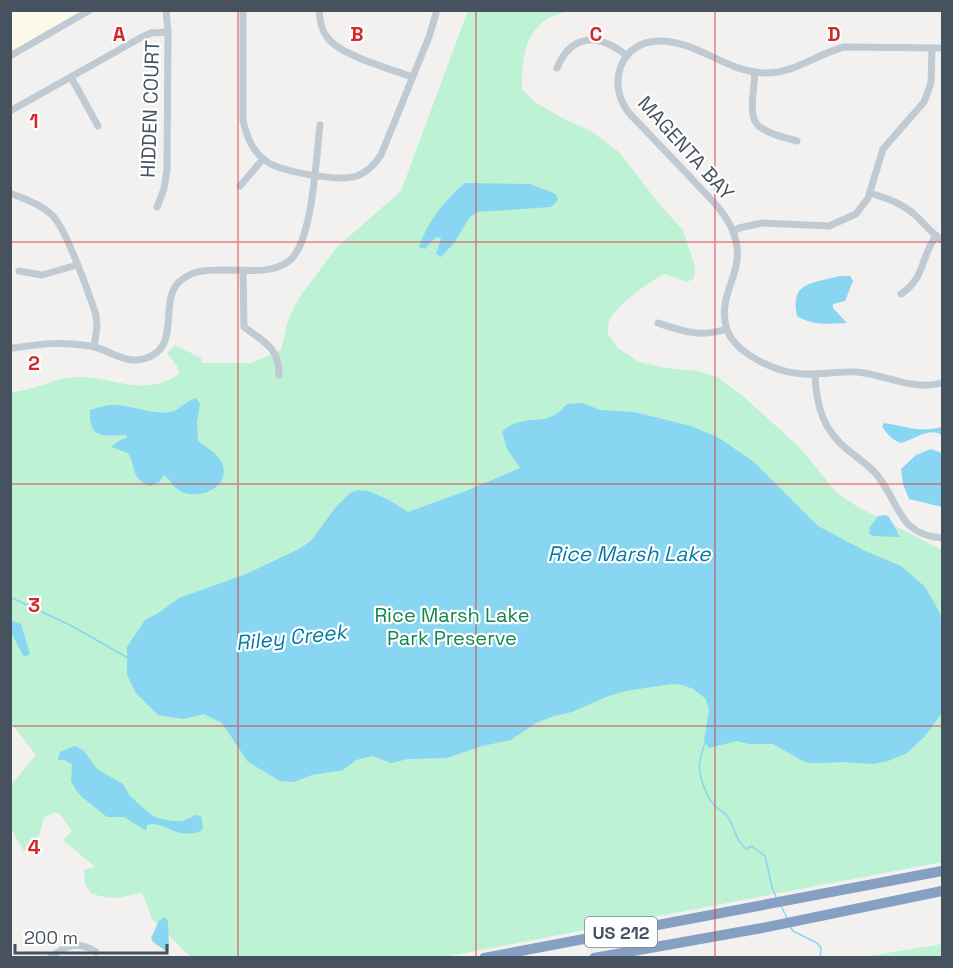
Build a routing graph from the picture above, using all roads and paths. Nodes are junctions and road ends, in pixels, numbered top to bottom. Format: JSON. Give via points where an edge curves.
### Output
{"nodes":[{"id":1,"x":90,"y":10,"type":"edge"},
{"id":2,"x":166,"y":10,"type":"edge"},
{"id":3,"x":243,"y":10,"type":"edge"},
{"id":4,"x":319,"y":10,"type":"edge"},
{"id":5,"x":437,"y":10,"type":"edge"},
{"id":6,"x":168,"y":32,"type":"junction"},
{"id":7,"x":932,"y":48,"type":"junction"},
{"id":8,"x":942,"y":48,"type":"edge"},
{"id":9,"x":10,"y":56,"type":"edge"},
{"id":10,"x":627,"y":56,"type":"junction"},
{"id":11,"x":557,"y":68,"type":"dead end"},
{"id":12,"x":756,"y":72,"type":"junction"},
{"id":13,"x":71,"y":77,"type":"junction"},
{"id":14,"x":412,"y":77,"type":"junction"},
{"id":15,"x":10,"y":111,"type":"edge"},
{"id":16,"x":320,"y":125,"type":"dead end"},
{"id":17,"x":98,"y":126,"type":"dead end"},
{"id":18,"x":797,"y":141,"type":"dead end"},
{"id":19,"x":263,"y":159,"type":"junction"},
{"id":20,"x":314,"y":174,"type":"junction"},
{"id":21,"x":240,"y":186,"type":"dead end"},
{"id":22,"x":10,"y":193,"type":"edge"},
{"id":23,"x":870,"y":193,"type":"junction"},
{"id":24,"x":157,"y":207,"type":"dead end"},
{"id":25,"x":733,"y":231,"type":"junction"},
{"id":26,"x":939,"y":238,"type":"edge"},
{"id":27,"x":77,"y":265,"type":"junction"},
{"id":28,"x":243,"y":270,"type":"junction"},
{"id":29,"x":19,"y":271,"type":"dead end"},
{"id":30,"x":901,"y":294,"type":"dead end"},
{"id":31,"x":658,"y":323,"type":"dead end"},
{"id":32,"x":726,"y":329,"type":"junction"},
{"id":33,"x":94,"y":346,"type":"junction"},
{"id":34,"x":13,"y":348,"type":"dead end"},
{"id":35,"x":815,"y":374,"type":"junction"},
{"id":36,"x":279,"y":375,"type":"dead end"},
{"id":37,"x":942,"y":383,"type":"edge"},
{"id":38,"x":942,"y":538,"type":"edge"},
{"id":39,"x":942,"y":871,"type":"edge"},
{"id":40,"x":942,"y":891,"type":"edge"},
{"id":41,"x":96,"y":952,"type":"dead end"},
{"id":42,"x":50,"y":957,"type":"edge"},
{"id":43,"x":484,"y":957,"type":"edge"},
{"id":44,"x":594,"y":957,"type":"edge"}],
"edges":[{"from":1,"to":9,"type":"street"},
{"from":2,"to":6,"type":"street","name":"HIDDEN COURT"},
{"from":3,"to":19,"type":"street","via":[[243,121],[253,148]]},
{"from":4,"to":14,"type":"street","via":[[322,39]]},
{"from":5,"to":14,"type":"street"},
{"from":6,"to":13,"type":"street","via":[[142,37]]},
{"from":6,"to":24,"type":"street","name":"HIDDEN COURT","via":[[167,169]]},
{"from":7,"to":8,"type":"street"},
{"from":7,"to":12,"type":"street","via":[[844,47],[796,68]]},
{"from":7,"to":23,"type":"street","via":[[932,72],[924,102],[884,149]]},
{"from":10,"to":11,"type":"street","via":[[601,40],[583,41],[567,50]]},
{"from":10,"to":12,"type":"street","via":[[651,42],[676,43]]},
{"from":10,"to":25,"type":"street","name":"MAGENTA BAY","via":[[617,81],[623,106],[718,207]]},
{"from":12,"to":18,"type":"street","via":[[754,121],[764,131]]},
{"from":13,"to":15,"type":"street"},
{"from":13,"to":17,"type":"street"},
{"from":14,"to":20,"type":"street","via":[[381,155],[368,170],[344,178]]},
{"from":16,"to":20,"type":"street"},
{"from":19,"to":20,"type":"street","via":[[280,168]]},
{"from":19,"to":21,"type":"street"},
{"from":20,"to":28,"type":"street","via":[[297,253],[287,263]]},
{"from":22,"to":27,"type":"street","via":[[42,206],[54,217]]},
{"from":23,"to":25,"type":"street","via":[[856,214],[838,223],[762,223]]},
{"from":23,"to":26,"type":"street","via":[[904,206]]},
{"from":25,"to":32,"type":"street","name":"MAGENTA BAY","via":[[738,254],[735,277],[725,302]]},
{"from":26,"to":30,"type":"street","via":[[929,247],[919,277]]},
{"from":27,"to":29,"type":"street","via":[[42,275]]},
{"from":27,"to":33,"type":"street","via":[[96,315]]},
{"from":28,"to":33,"type":"street","via":[[202,270],[180,281],[171,295],[166,339],[144,359],[130,360]]},
{"from":28,"to":36,"type":"street","via":[[244,327],[276,352]]},
{"from":31,"to":32,"type":"street","via":[[693,334]]},
{"from":32,"to":35,"type":"street","via":[[736,344],[752,356],[793,373]]},
{"from":33,"to":34,"type":"street","via":[[48,342]]},
{"from":35,"to":37,"type":"street","via":[[858,372],[917,385]]},
{"from":35,"to":38,"type":"street","via":[[818,404],[833,436],[873,469],[907,524],[924,535]]},
{"from":39,"to":43,"type":"highway","number":"US 212"},
{"from":40,"to":44,"type":"highway","number":"US 212"},
{"from":41,"to":42,"type":"street","via":[[85,945],[75,945]]}]}
